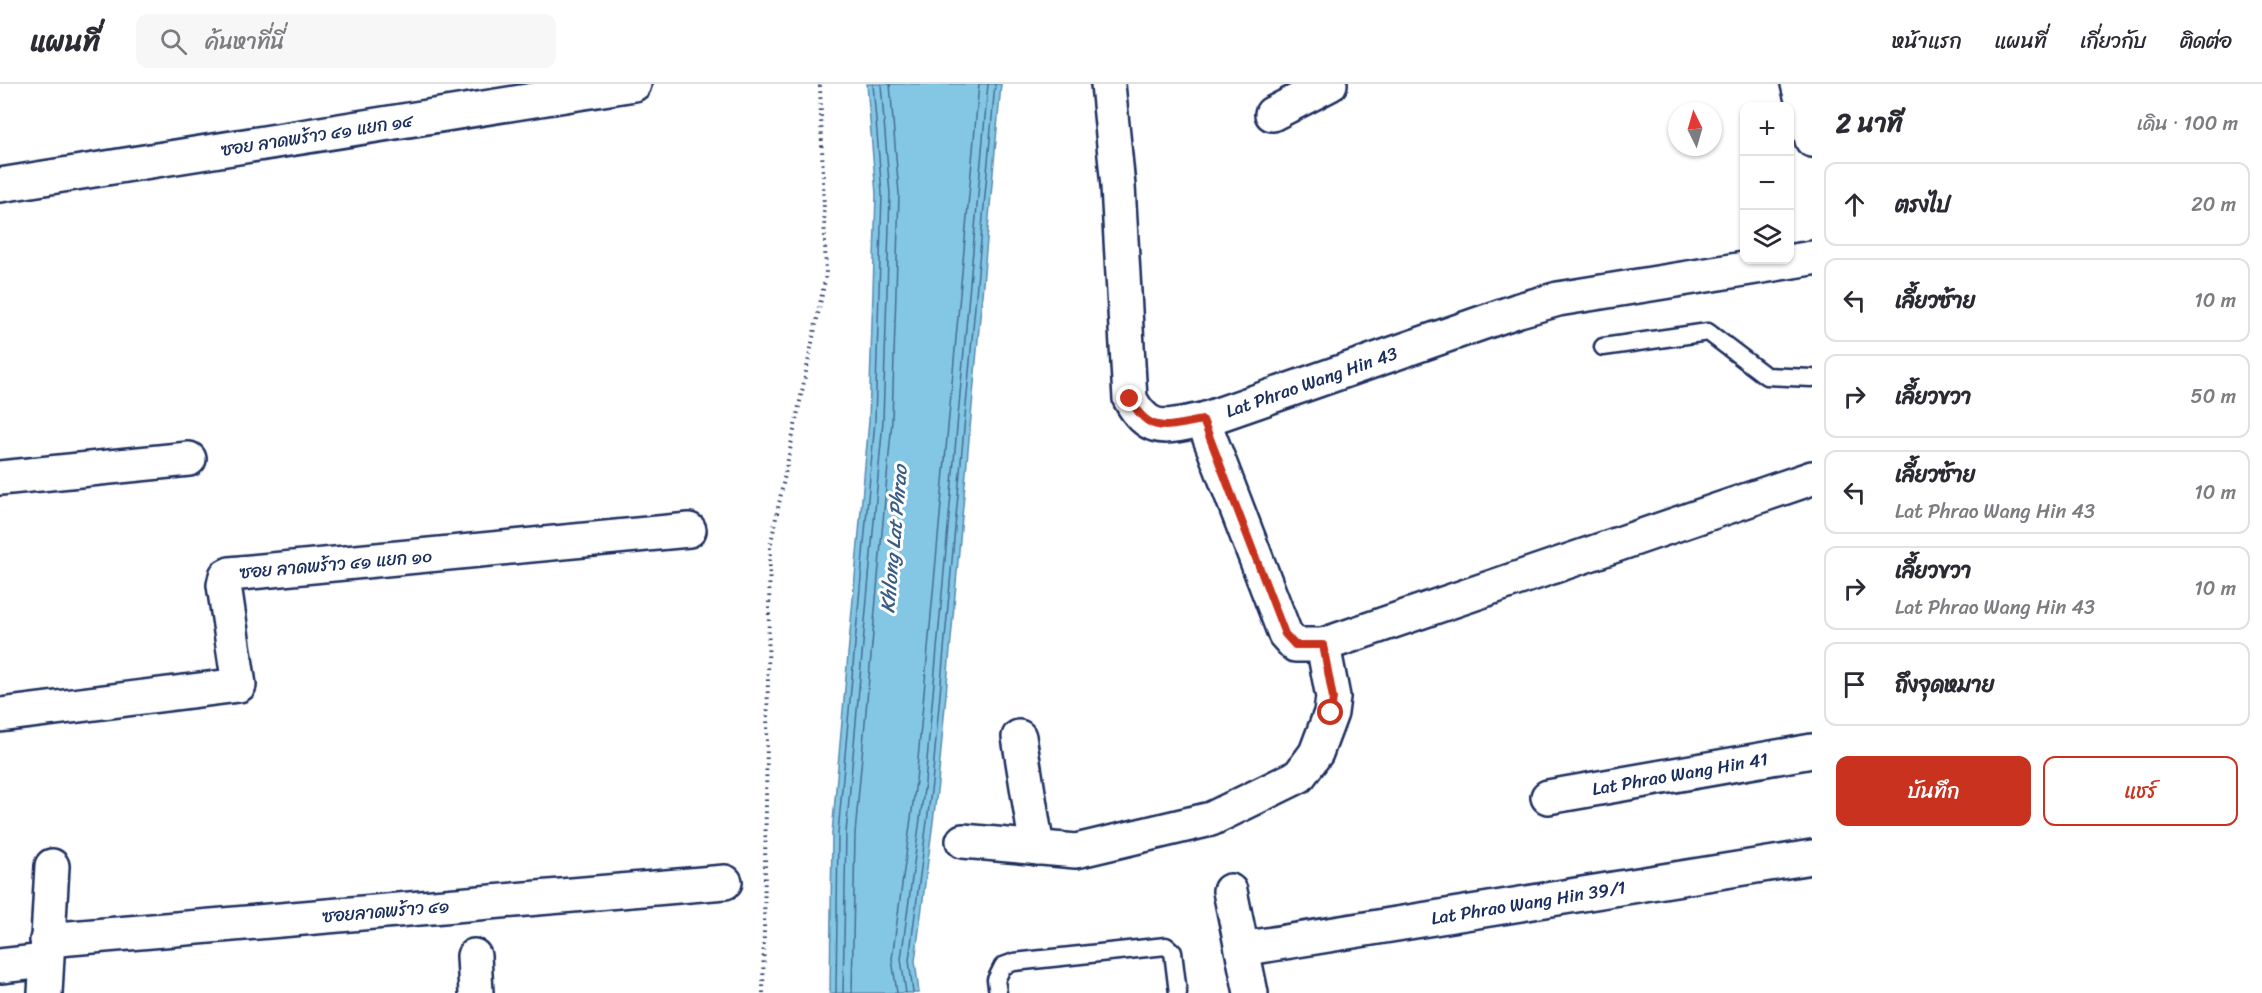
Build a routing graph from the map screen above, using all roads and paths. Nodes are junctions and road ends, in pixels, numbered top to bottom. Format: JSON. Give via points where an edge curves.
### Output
{"nodes":[{"id":1,"x":634,"y":84,"type":"edge"},
{"id":2,"x":820,"y":84,"type":"edge"},
{"id":3,"x":1108,"y":84,"type":"edge"},
{"id":4,"x":1330,"y":84,"type":"edge"},
{"id":5,"x":1798,"y":84,"type":"edge"},
{"id":6,"x":571,"y":89,"type":"edge"},
{"id":7,"x":1272,"y":114,"type":"dead end"},
{"id":8,"x":1812,"y":140,"type":"edge"},
{"id":9,"x":0,"y":185,"type":"edge"},
{"id":10,"x":1812,"y":258,"type":"edge"},
{"id":11,"x":1603,"y":347,"type":"dead end"},
{"id":12,"x":1812,"y":378,"type":"edge"},
{"id":13,"x":1203,"y":420,"type":"junction"},
{"id":14,"x":189,"y":459,"type":"dead end"},
{"id":15,"x":0,"y":478,"type":"edge"},
{"id":16,"x":1812,"y":478,"type":"edge"},
{"id":17,"x":689,"y":530,"type":"dead end"},
{"id":18,"x":1323,"y":645,"type":"junction"},
{"id":19,"x":0,"y":715,"type":"edge"},
{"id":20,"x":1019,"y":737,"type":"dead end"},
{"id":21,"x":1812,"y":751,"type":"edge"},
{"id":22,"x":1548,"y":797,"type":"dead end"},
{"id":23,"x":963,"y":842,"type":"dead end"},
{"id":24,"x":1037,"y":848,"type":"junction"},
{"id":25,"x":1812,"y":857,"type":"edge"},
{"id":26,"x":52,"y":866,"type":"dead end"},
{"id":27,"x":725,"y":882,"type":"dead end"},
{"id":28,"x":1230,"y":891,"type":"dead end"},
{"id":29,"x":1242,"y":949,"type":"junction"},
{"id":30,"x":46,"y":950,"type":"junction"},
{"id":31,"x":474,"y":956,"type":"dead end"},
{"id":32,"x":0,"y":966,"type":"edge"},
{"id":33,"x":45,"y":993,"type":"edge"},
{"id":34,"x":476,"y":993,"type":"edge"},
{"id":35,"x":763,"y":993,"type":"edge"},
{"id":36,"x":998,"y":993,"type":"edge"},
{"id":37,"x":1178,"y":993,"type":"edge"},
{"id":38,"x":1251,"y":993,"type":"edge"}],
"edges":[{"from":1,"to":6,"type":"street","name":"ซอย ลาดพร้าว ๔๑ แยก ๑๔"},
{"from":2,"to":35,"type":"path","via":[[826,275],[770,548]]},
{"from":3,"to":13,"type":"street","name":"Lat Phrao Wang Hin 43","via":[[1130,399],[1146,422],[1159,427]]},
{"from":4,"to":7,"type":"street"},
{"from":5,"to":8,"type":"street"},
{"from":6,"to":9,"type":"street","name":"ซอย ลาดพร้าว ๔๑ แยก ๑๔"},
{"from":10,"to":13,"type":"street","name":"Lat Phrao Wang Hin 43","via":[[1558,299]]},
{"from":11,"to":12,"type":"lane","via":[[1708,332],[1766,375]]},
{"from":13,"to":18,"type":"street","via":[[1285,634],[1295,645]]},
{"from":14,"to":15,"type":"street"},
{"from":16,"to":18,"type":"street"},
{"from":17,"to":19,"type":"street","name":"ซอย ลาดพร้าว ๔๑ แยก ๑๐","via":[[230,574],[224,585],[239,684]]},
{"from":18,"to":24,"type":"street","via":[[1333,698],[1331,713],[1316,753],[1299,776],[1211,819],[1076,851]]},
{"from":20,"to":24,"type":"street"},
{"from":21,"to":22,"type":"street","name":"Lat Phrao Wang Hin 41"},
{"from":23,"to":24,"type":"street"},
{"from":25,"to":29,"type":"street","name":"Lat Phrao Wang Hin 39/1"},
{"from":26,"to":30,"type":"street"},
{"from":27,"to":30,"type":"street","name":"ซอยลาดพร้าว ๔๑"},
{"from":28,"to":29,"type":"street"},
{"from":29,"to":38,"type":"street"},
{"from":30,"to":32,"type":"street","name":"ซอยลาดพร้าว ๔๑"},
{"from":30,"to":33,"type":"street"},
{"from":31,"to":34,"type":"street"},
{"from":36,"to":37,"type":"lane","via":[[996,980],[1003,966],[1014,962],[1166,946],[1173,952]]}]}
